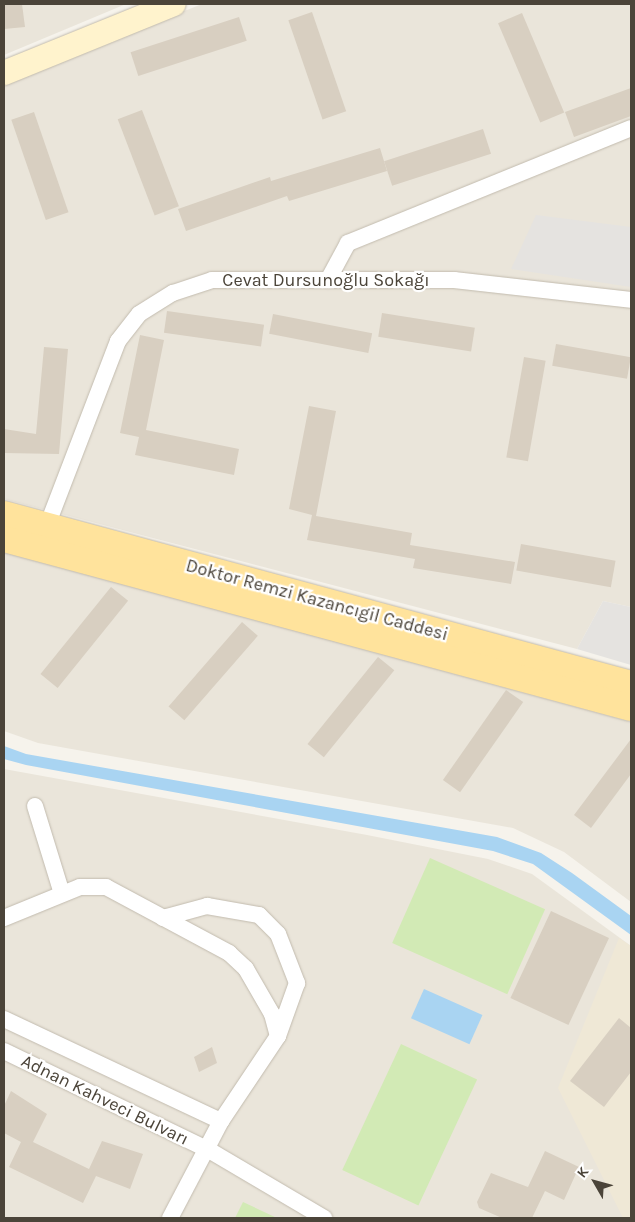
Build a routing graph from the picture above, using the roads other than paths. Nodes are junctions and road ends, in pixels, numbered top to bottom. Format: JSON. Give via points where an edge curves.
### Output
{"nodes":[{"id":1,"x":174,"y":4,"type":"edge"},
{"id":2,"x":4,"y":73,"type":"edge"},
{"id":3,"x":631,"y":128,"type":"edge"},
{"id":4,"x":328,"y":280,"type":"junction"},
{"id":5,"x":631,"y":300,"type":"edge"},
{"id":6,"x":4,"y":514,"type":"edge"},
{"id":7,"x":47,"y":526,"type":"junction"},
{"id":8,"x":4,"y":539,"type":"edge"},
{"id":9,"x":631,"y":684,"type":"edge"},
{"id":10,"x":631,"y":708,"type":"edge"},
{"id":11,"x":34,"y":806,"type":"dead end"},
{"id":12,"x":62,"y":894,"type":"junction"},
{"id":13,"x":4,"y":918,"type":"edge"},
{"id":14,"x":163,"y":918,"type":"junction"},
{"id":15,"x":4,"y":1019,"type":"edge"},
{"id":16,"x":278,"y":1036,"type":"junction"},
{"id":17,"x":4,"y":1051,"type":"edge"},
{"id":18,"x":221,"y":1121,"type":"junction"},
{"id":19,"x":207,"y":1149,"type":"junction"},
{"id":20,"x":170,"y":1218,"type":"edge"},
{"id":21,"x":324,"y":1218,"type":"edge"}],
"edges":[{"from":1,"to":2,"type":"main road"},
{"from":3,"to":4,"type":"street","via":[[348,243]]},
{"from":4,"to":5,"type":"street","name":"Cevat Dursunoğlu Sokağı","via":[[454,280]]},
{"from":4,"to":7,"type":"street","name":"Cevat Dursunoğlu Sokağı","via":[[212,280],[172,294],[139,314],[118,341]]},
{"from":6,"to":7,"type":"main road","name":"Doktor Remzi Kazancıgil Caddesi"},
{"from":7,"to":9,"type":"main road","name":"Doktor Remzi Kazancıgil Caddesi"},
{"from":8,"to":10,"type":"main road","name":"Doktor Remzi Kazancıgil Caddesi"},
{"from":11,"to":12,"type":"street"},
{"from":12,"to":13,"type":"street"},
{"from":12,"to":14,"type":"street","via":[[80,887],[106,887]]},
{"from":14,"to":16,"type":"street","via":[[229,953],[246,969],[272,1014]]},
{"from":14,"to":16,"type":"street","via":[[207,906],[259,915],[278,934],[296,983]]},
{"from":15,"to":18,"type":"street"},
{"from":16,"to":18,"type":"street"},
{"from":17,"to":19,"type":"street","name":"Adnan Kahveci Bulvarı"},
{"from":18,"to":19,"type":"street"},
{"from":19,"to":20,"type":"street"},
{"from":19,"to":21,"type":"street","name":"Adnan Kahveci Bulvarı"}]}
